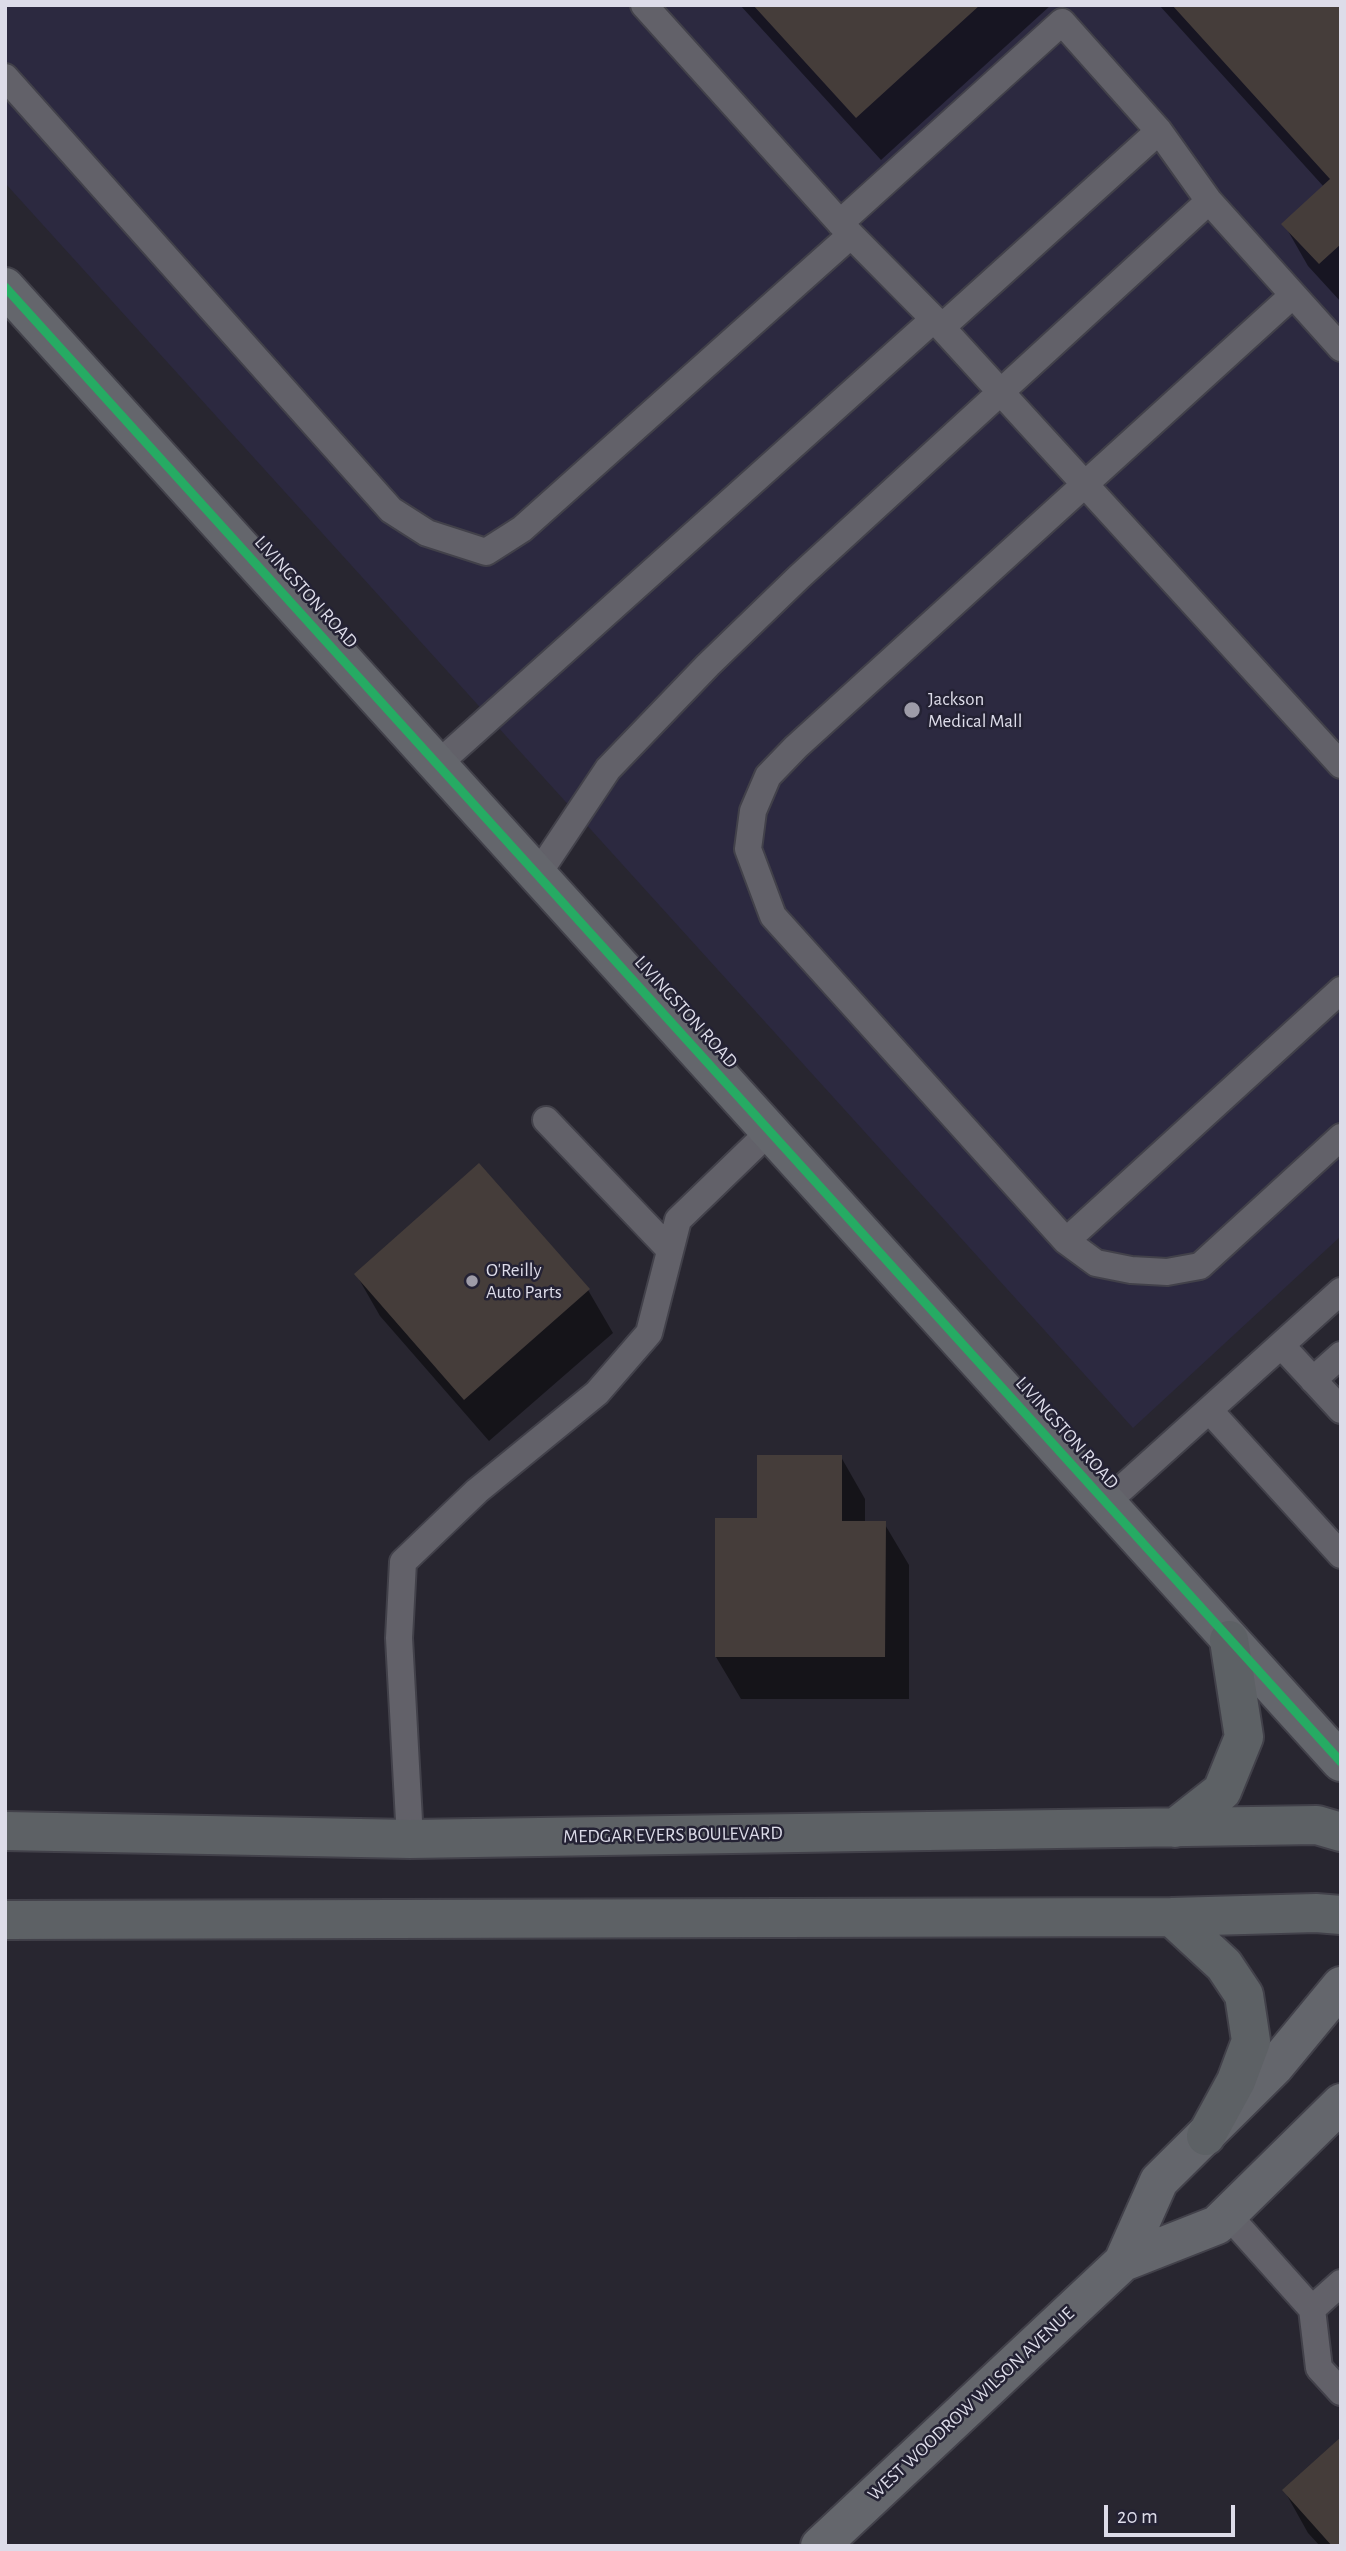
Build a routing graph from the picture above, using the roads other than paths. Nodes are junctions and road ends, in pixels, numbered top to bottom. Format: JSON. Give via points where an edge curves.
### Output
{"nodes":[{"id":1,"x":644,"y":5,"type":"edge"},
{"id":2,"x":5,"y":77,"type":"edge"},
{"id":3,"x":1158,"y":131,"type":"junction"},
{"id":4,"x":1209,"y":201,"type":"junction"},
{"id":5,"x":846,"y":229,"type":"junction"},
{"id":6,"x":5,"y":287,"type":"edge"},
{"id":7,"x":1293,"y":295,"type":"junction"},
{"id":8,"x":938,"y":323,"type":"junction"},
{"id":9,"x":1338,"y":341,"type":"edge"},
{"id":10,"x":1002,"y":393,"type":"junction"},
{"id":11,"x":1086,"y":485,"type":"junction"},
{"id":12,"x":438,"y":764,"type":"junction"},
{"id":13,"x":1341,"y":765,"type":"edge"},
{"id":14,"x":538,"y":874,"type":"junction"},
{"id":15,"x":1341,"y":990,"type":"edge"},
{"id":16,"x":546,"y":1120,"type":"dead end"},
{"id":17,"x":770,"y":1131,"type":"junction"},
{"id":18,"x":1341,"y":1137,"type":"edge"},
{"id":19,"x":1066,"y":1241,"type":"junction"},
{"id":20,"x":670,"y":1250,"type":"junction"},
{"id":21,"x":1341,"y":1291,"type":"edge"},
{"id":22,"x":1280,"y":1345,"type":"junction"},
{"id":23,"x":1341,"y":1355,"type":"edge"},
{"id":24,"x":1313,"y":1380,"type":"junction"},
{"id":25,"x":1209,"y":1410,"type":"junction"},
{"id":26,"x":1341,"y":1410,"type":"edge"},
{"id":27,"x":1107,"y":1502,"type":"junction"},
{"id":28,"x":1341,"y":1555,"type":"edge"},
{"id":29,"x":1229,"y":1640,"type":"junction"},
{"id":30,"x":1341,"y":1762,"type":"edge"},
{"id":31,"x":1175,"y":1828,"type":"junction"},
{"id":32,"x":5,"y":1831,"type":"edge"},
{"id":33,"x":1341,"y":1832,"type":"edge"},
{"id":34,"x":410,"y":1839,"type":"junction"},
{"id":35,"x":1341,"y":1915,"type":"edge"},
{"id":36,"x":1172,"y":1917,"type":"junction"},
{"id":37,"x":5,"y":1920,"type":"edge"},
{"id":38,"x":1341,"y":1986,"type":"edge"},
{"id":39,"x":1341,"y":2103,"type":"edge"},
{"id":40,"x":1206,"y":2136,"type":"junction"},
{"id":41,"x":1228,"y":2215,"type":"junction"},
{"id":42,"x":1123,"y":2262,"type":"junction"},
{"id":43,"x":1341,"y":2283,"type":"edge"},
{"id":44,"x":1312,"y":2309,"type":"junction"},
{"id":45,"x":1341,"y":2392,"type":"edge"},
{"id":46,"x":820,"y":2546,"type":"edge"}],
"edges":[{"from":1,"to":5,"type":"lane"},
{"from":2,"to":5,"type":"lane","via":[[391,510],[427,533],[486,552],[522,529]]},
{"from":3,"to":4,"type":"lane"},
{"from":3,"to":5,"type":"lane","via":[[1062,22]]},
{"from":3,"to":8,"type":"lane"},
{"from":4,"to":7,"type":"lane"},
{"from":4,"to":10,"type":"lane"},
{"from":5,"to":8,"type":"lane"},
{"from":6,"to":12,"type":"street","name":"LIVINGSTON ROAD"},
{"from":7,"to":9,"type":"lane"},
{"from":7,"to":11,"type":"lane"},
{"from":8,"to":10,"type":"lane"},
{"from":8,"to":12,"type":"lane"},
{"from":10,"to":11,"type":"lane"},
{"from":10,"to":14,"type":"lane","via":[[708,665],[608,769]]},
{"from":11,"to":13,"type":"lane"},
{"from":11,"to":19,"type":"lane","via":[[768,776],[753,811],[748,849],[773,916]]},
{"from":12,"to":14,"type":"street","name":"LIVINGSTON ROAD"},
{"from":14,"to":17,"type":"street","name":"LIVINGSTON ROAD"},
{"from":15,"to":19,"type":"lane"},
{"from":16,"to":20,"type":"lane"},
{"from":17,"to":20,"type":"lane","via":[[678,1220]]},
{"from":17,"to":27,"type":"street","name":"LIVINGSTON ROAD"},
{"from":18,"to":19,"type":"lane","via":[[1200,1266],[1167,1272],[1130,1270],[1096,1263]]},
{"from":20,"to":34,"type":"lane","via":[[649,1333],[597,1393],[477,1491],[403,1562],[399,1638]]},
{"from":21,"to":22,"type":"lane"},
{"from":22,"to":24,"type":"lane"},
{"from":22,"to":25,"type":"lane"},
{"from":23,"to":24,"type":"lane"},
{"from":24,"to":26,"type":"lane"},
{"from":25,"to":27,"type":"lane"},
{"from":25,"to":28,"type":"lane"},
{"from":27,"to":29,"type":"street","name":"LIVINGSTON ROAD"},
{"from":29,"to":30,"type":"street","name":"LIVINGSTON ROAD"},
{"from":29,"to":31,"type":"main road","via":[[1244,1737],[1222,1791]]},
{"from":31,"to":33,"type":"main road","name":"MEDGAR EVERS BOULEVARD","via":[[1317,1825]]},
{"from":31,"to":34,"type":"main road","name":"MEDGAR EVERS BOULEVARD"},
{"from":32,"to":34,"type":"main road","name":"MEDGAR EVERS BOULEVARD"},
{"from":35,"to":36,"type":"main road"},
{"from":36,"to":37,"type":"main road"},
{"from":36,"to":40,"type":"main road","via":[[1224,1965],[1244,1995],[1251,2041],[1236,2081]]},
{"from":38,"to":40,"type":"street","name":"WEST WOODROW WILSON AVENUE","via":[[1275,2066]]},
{"from":39,"to":41,"type":"street","name":"WEST WOODROW WILSON AVENUE"},
{"from":40,"to":42,"type":"street","name":"WEST WOODROW WILSON AVENUE","via":[[1159,2181]]},
{"from":41,"to":42,"type":"street","name":"WEST WOODROW WILSON AVENUE","via":[[1217,2225]]},
{"from":41,"to":44,"type":"lane"},
{"from":42,"to":46,"type":"street","name":"WEST WOODROW WILSON AVENUE"},
{"from":43,"to":44,"type":"lane"},
{"from":44,"to":45,"type":"lane","via":[[1319,2368]]}]}
